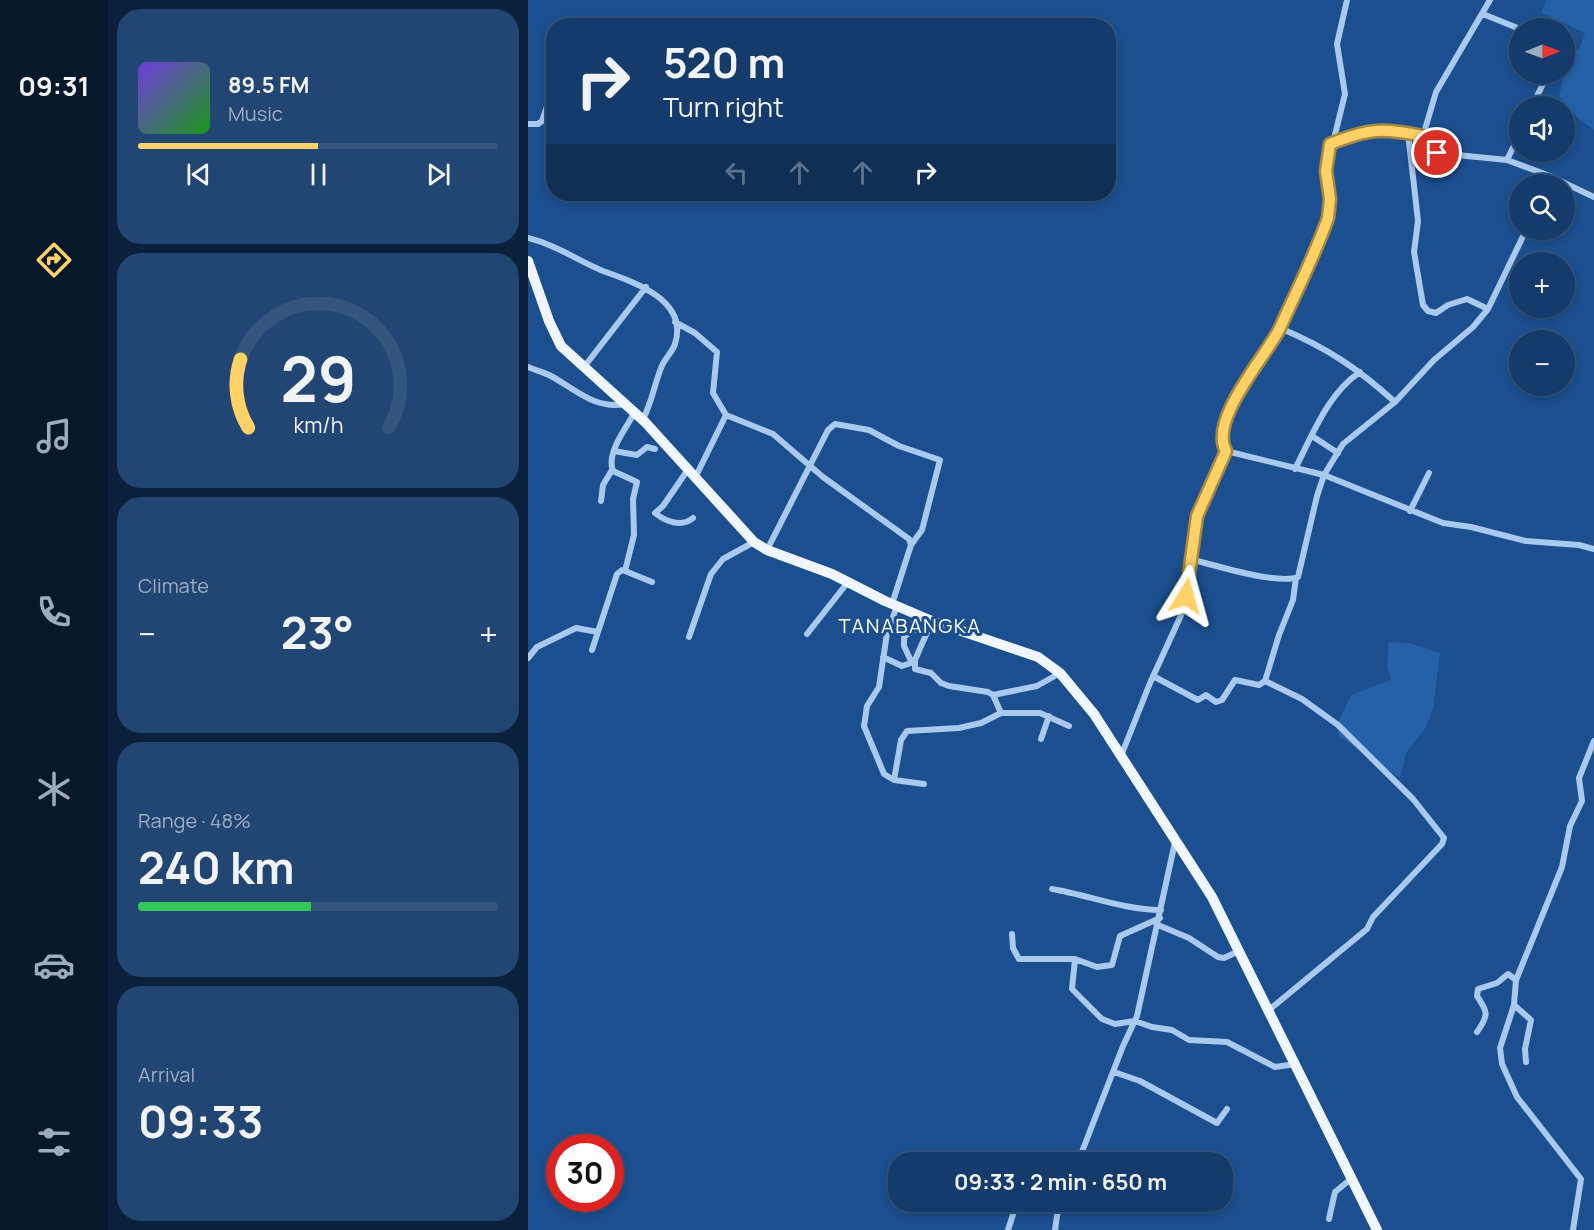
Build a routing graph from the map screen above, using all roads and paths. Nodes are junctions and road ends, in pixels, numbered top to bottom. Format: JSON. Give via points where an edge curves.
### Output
{"nodes":[{"id":1,"x":1347,"y":0,"type":"edge"},
{"id":2,"x":1490,"y":0,"type":"edge"},
{"id":3,"x":1483,"y":14,"type":"junction"},
{"id":4,"x":1509,"y":25,"type":"edge"},
{"id":5,"x":546,"y":109,"type":"edge"},
{"id":6,"x":528,"y":124,"type":"edge"},
{"id":7,"x":1408,"y":133,"type":"junction"},
{"id":8,"x":1423,"y":136,"type":"junction"},
{"id":9,"x":1330,"y":144,"type":"junction"},
{"id":10,"x":1509,"y":156,"type":"edge"},
{"id":11,"x":1507,"y":160,"type":"junction"},
{"id":12,"x":1545,"y":174,"type":"edge"},
{"id":13,"x":1575,"y":188,"type":"edge"},
{"id":14,"x":1594,"y":197,"type":"edge"},
{"id":15,"x":528,"y":238,"type":"edge"},
{"id":16,"x":1521,"y":240,"type":"edge"},
{"id":17,"x":528,"y":261,"type":"edge"},
{"id":18,"x":646,"y":287,"type":"junction"},
{"id":19,"x":1488,"y":309,"type":"junction"},
{"id":20,"x":675,"y":322,"type":"junction"},
{"id":21,"x":1280,"y":328,"type":"junction"},
{"id":22,"x":528,"y":367,"type":"edge"},
{"id":23,"x":584,"y":367,"type":"junction"},
{"id":24,"x":1360,"y":372,"type":"junction"},
{"id":25,"x":1395,"y":402,"type":"junction"},
{"id":26,"x":626,"y":404,"type":"junction"},
{"id":27,"x":726,"y":415,"type":"junction"},
{"id":28,"x":639,"y":416,"type":"junction"},
{"id":29,"x":1312,"y":436,"type":"junction"},
{"id":30,"x":655,"y":448,"type":"dead end"},
{"id":31,"x":614,"y":451,"type":"junction"},
{"id":32,"x":1226,"y":451,"type":"junction"},
{"id":33,"x":1338,"y":453,"type":"junction"},
{"id":34,"x":809,"y":464,"type":"junction"},
{"id":35,"x":1295,"y":469,"type":"junction"},
{"id":36,"x":612,"y":470,"type":"junction"},
{"id":37,"x":692,"y":472,"type":"junction"},
{"id":38,"x":1429,"y":473,"type":"dead end"},
{"id":39,"x":1324,"y":474,"type":"junction"},
{"id":40,"x":601,"y":501,"type":"dead end"},
{"id":41,"x":1410,"y":511,"type":"junction"},
{"id":42,"x":693,"y":518,"type":"dead end"},
{"id":43,"x":754,"y":542,"type":"junction"},
{"id":44,"x":911,"y":545,"type":"junction"},
{"id":45,"x":1594,"y":549,"type":"edge"},
{"id":46,"x":767,"y":550,"type":"junction"},
{"id":47,"x":1190,"y":560,"type":"junction"},
{"id":48,"x":625,"y":571,"type":"junction"},
{"id":49,"x":1296,"y":578,"type":"junction"},
{"id":50,"x":652,"y":582,"type":"dead end"},
{"id":51,"x":848,"y":582,"type":"junction"},
{"id":52,"x":894,"y":605,"type":"junction"},
{"id":53,"x":932,"y":621,"type":"junction"},
{"id":54,"x":926,"y":632,"type":"junction"},
{"id":55,"x":598,"y":633,"type":"junction"},
{"id":56,"x":807,"y":634,"type":"dead end"},
{"id":57,"x":689,"y":637,"type":"dead end"},
{"id":58,"x":592,"y":650,"type":"dead end"},
{"id":59,"x":883,"y":657,"type":"junction"},
{"id":60,"x":528,"y":658,"type":"edge"},
{"id":61,"x":913,"y":663,"type":"junction"},
{"id":62,"x":1060,"y":673,"type":"junction"},
{"id":63,"x":1153,"y":676,"type":"junction"},
{"id":64,"x":1265,"y":681,"type":"junction"},
{"id":65,"x":993,"y":695,"type":"junction"},
{"id":66,"x":1001,"y":713,"type":"junction"},
{"id":67,"x":1049,"y":716,"type":"junction"},
{"id":68,"x":1069,"y":726,"type":"dead end"},
{"id":69,"x":1041,"y":739,"type":"dead end"},
{"id":70,"x":1594,"y":741,"type":"edge"},
{"id":71,"x":1592,"y":753,"type":"edge"},
{"id":72,"x":1121,"y":756,"type":"junction"},
{"id":73,"x":894,"y":780,"type":"junction"},
{"id":74,"x":924,"y":784,"type":"dead end"},
{"id":75,"x":1175,"y":842,"type":"junction"},
{"id":76,"x":1052,"y":889,"type":"dead end"},
{"id":77,"x":1160,"y":914,"type":"junction"},
{"id":78,"x":1158,"y":925,"type":"junction"},
{"id":79,"x":1012,"y":934,"type":"dead end"},
{"id":80,"x":1240,"y":951,"type":"junction"},
{"id":81,"x":1075,"y":959,"type":"junction"},
{"id":82,"x":1516,"y":980,"type":"junction"},
{"id":83,"x":1514,"y":1005,"type":"junction"},
{"id":84,"x":1269,"y":1010,"type":"junction"},
{"id":85,"x":1135,"y":1021,"type":"junction"},
{"id":86,"x":1477,"y":1032,"type":"dead end"},
{"id":87,"x":1526,"y":1062,"type":"dead end"},
{"id":88,"x":1296,"y":1064,"type":"junction"},
{"id":89,"x":1114,"y":1072,"type":"junction"},
{"id":90,"x":1227,"y":1109,"type":"dead end"},
{"id":91,"x":1082,"y":1152,"type":"edge"},
{"id":92,"x":1352,"y":1178,"type":"junction"},
{"id":93,"x":1014,"y":1212,"type":"edge"},
{"id":94,"x":1058,"y":1212,"type":"edge"},
{"id":95,"x":1329,"y":1219,"type":"dead end"},
{"id":96,"x":1008,"y":1230,"type":"edge"},
{"id":97,"x":1055,"y":1230,"type":"edge"},
{"id":98,"x":1377,"y":1230,"type":"edge"},
{"id":99,"x":1573,"y":1230,"type":"edge"}],
"edges":[{"from":1,"to":9,"type":"street","via":[[1337,44],[1345,94]]},
{"from":2,"to":3,"type":"street"},
{"from":3,"to":4,"type":"street"},
{"from":3,"to":8,"type":"street","via":[[1436,92]]},
{"from":5,"to":6,"type":"street","via":[[542,121]]},
{"from":7,"to":8,"type":"street"},
{"from":7,"to":9,"type":"street","via":[[1366,130]]},
{"from":7,"to":19,"type":"street","via":[[1418,221],[1414,252],[1423,305],[1436,313],[1467,299]]},
{"from":8,"to":11,"type":"street","via":[[1430,149],[1441,154]]},
{"from":9,"to":21,"type":"street","via":[[1326,171],[1328,218]]},
{"from":10,"to":11,"type":"street"},
{"from":11,"to":12,"type":"street"},
{"from":13,"to":14,"type":"street"},
{"from":15,"to":18,"type":"street"},
{"from":16,"to":19,"type":"street"},
{"from":17,"to":23,"type":"main road","via":[[557,338]]},
{"from":18,"to":20,"type":"street","via":[[666,304]]},
{"from":18,"to":23,"type":"street"},
{"from":19,"to":25,"type":"street"},
{"from":20,"to":27,"type":"street","via":[[717,352],[713,393]]},
{"from":20,"to":28,"type":"street","via":[[675,343],[661,366],[654,398]]},
{"from":21,"to":24,"type":"street","via":[[1322,345]]},
{"from":21,"to":32,"type":"street","via":[[1246,379],[1225,424],[1222,438]]},
{"from":22,"to":26,"type":"street","via":[[552,376],[586,399]]},
{"from":23,"to":26,"type":"main road"},
{"from":24,"to":25,"type":"street"},
{"from":24,"to":29,"type":"street","via":[[1325,412]]},
{"from":25,"to":33,"type":"street","via":[[1347,439]]},
{"from":26,"to":28,"type":"main road"},
{"from":27,"to":34,"type":"street","via":[[773,434]]},
{"from":27,"to":37,"type":"street"},
{"from":28,"to":31,"type":"street"},
{"from":28,"to":37,"type":"main road"},
{"from":29,"to":33,"type":"street"},
{"from":29,"to":35,"type":"street"},
{"from":30,"to":31,"type":"street","via":[[648,447],[637,455]]},
{"from":31,"to":36,"type":"street"},
{"from":32,"to":35,"type":"street"},
{"from":32,"to":47,"type":"street","via":[[1200,507]]},
{"from":33,"to":39,"type":"street"},
{"from":34,"to":44,"type":"street","via":[[906,536]]},
{"from":34,"to":44,"type":"street","via":[[830,426],[835,424],[869,430],[899,446],[938,459],[940,466],[922,530]]},
{"from":34,"to":46,"type":"street"},
{"from":35,"to":39,"type":"street"},
{"from":36,"to":40,"type":"street","via":[[603,485]]},
{"from":36,"to":48,"type":"street","via":[[637,482],[633,499],[634,535]]},
{"from":37,"to":42,"type":"street","via":[[655,513],[679,523]]},
{"from":37,"to":43,"type":"main road"},
{"from":38,"to":41,"type":"street"},
{"from":39,"to":41,"type":"street"},
{"from":39,"to":49,"type":"street"},
{"from":41,"to":45,"type":"street","via":[[1500,536]]},
{"from":43,"to":46,"type":"main road"},
{"from":43,"to":57,"type":"street","via":[[723,559],[711,574]]},
{"from":44,"to":52,"type":"street"},
{"from":46,"to":51,"type":"main road"},
{"from":47,"to":49,"type":"street","via":[[1247,573]]},
{"from":47,"to":63,"type":"street","via":[[1183,612]]},
{"from":48,"to":50,"type":"street"},
{"from":48,"to":55,"type":"street","via":[[617,574]]},
{"from":49,"to":64,"type":"street","via":[[1293,600]]},
{"from":51,"to":52,"type":"main road"},
{"from":51,"to":56,"type":"street"},
{"from":52,"to":53,"type":"main road"},
{"from":52,"to":59,"type":"street"},
{"from":53,"to":54,"type":"street"},
{"from":53,"to":62,"type":"main road","via":[[1038,657]]},
{"from":54,"to":61,"type":"street"},
{"from":54,"to":61,"type":"street","via":[[914,629],[904,637]]},
{"from":55,"to":58,"type":"street"},
{"from":55,"to":60,"type":"street","via":[[576,628],[537,647]]},
{"from":59,"to":61,"type":"street","via":[[902,666]]},
{"from":59,"to":73,"type":"street","via":[[879,687],[868,703],[864,720],[882,772]]},
{"from":61,"to":65,"type":"street","via":[[915,669],[931,673],[941,683]]},
{"from":62,"to":65,"type":"street","via":[[1037,686]]},
{"from":62,"to":72,"type":"main road","via":[[1094,714]]},
{"from":63,"to":64,"type":"street","via":[[1185,695],[1198,700],[1206,695],[1216,702],[1222,700],[1235,680],[1259,685]]},
{"from":63,"to":72,"type":"street"},
{"from":64,"to":84,"type":"street","via":[[1302,699],[1338,725],[1413,799],[1444,838],[1372,917],[1367,929]]},
{"from":65,"to":66,"type":"street"},
{"from":66,"to":67,"type":"street"},
{"from":66,"to":73,"type":"street","via":[[958,728],[907,731],[901,740]]},
{"from":67,"to":68,"type":"street"},
{"from":67,"to":69,"type":"street"},
{"from":70,"to":71,"type":"street"},
{"from":71,"to":82,"type":"street","via":[[1578,784],[1581,805],[1570,826],[1562,867]]},
{"from":72,"to":75,"type":"main road"},
{"from":73,"to":74,"type":"street"},
{"from":75,"to":77,"type":"street"},
{"from":75,"to":80,"type":"main road","via":[[1212,897]]},
{"from":76,"to":77,"type":"street"},
{"from":77,"to":78,"type":"street"},
{"from":77,"to":81,"type":"street","via":[[1120,936],[1112,965],[1097,967]]},
{"from":78,"to":80,"type":"street","via":[[1189,938],[1218,957]]},
{"from":78,"to":85,"type":"street"},
{"from":79,"to":81,"type":"street","via":[[1019,959]]},
{"from":80,"to":84,"type":"main road"},
{"from":81,"to":85,"type":"street","via":[[1071,983],[1075,994],[1108,1022]]},
{"from":82,"to":83,"type":"street"},
{"from":82,"to":86,"type":"street","via":[[1508,974],[1493,985],[1478,989],[1477,996],[1485,1005],[1486,1014]]},
{"from":83,"to":87,"type":"street","via":[[1531,1020]]},
{"from":83,"to":99,"type":"street","via":[[1500,1048],[1502,1064],[1517,1097],[1581,1179]]},
{"from":84,"to":88,"type":"main road"},
{"from":85,"to":88,"type":"street","via":[[1172,1030],[1189,1040],[1227,1042],[1251,1052],[1269,1066]]},
{"from":85,"to":89,"type":"street"},
{"from":88,"to":92,"type":"main road"},
{"from":89,"to":90,"type":"street","via":[[1140,1081],[1216,1123]]},
{"from":89,"to":91,"type":"street"},
{"from":92,"to":95,"type":"street","via":[[1335,1191]]},
{"from":92,"to":98,"type":"main road"},
{"from":93,"to":96,"type":"street"},
{"from":94,"to":97,"type":"street"}]}
